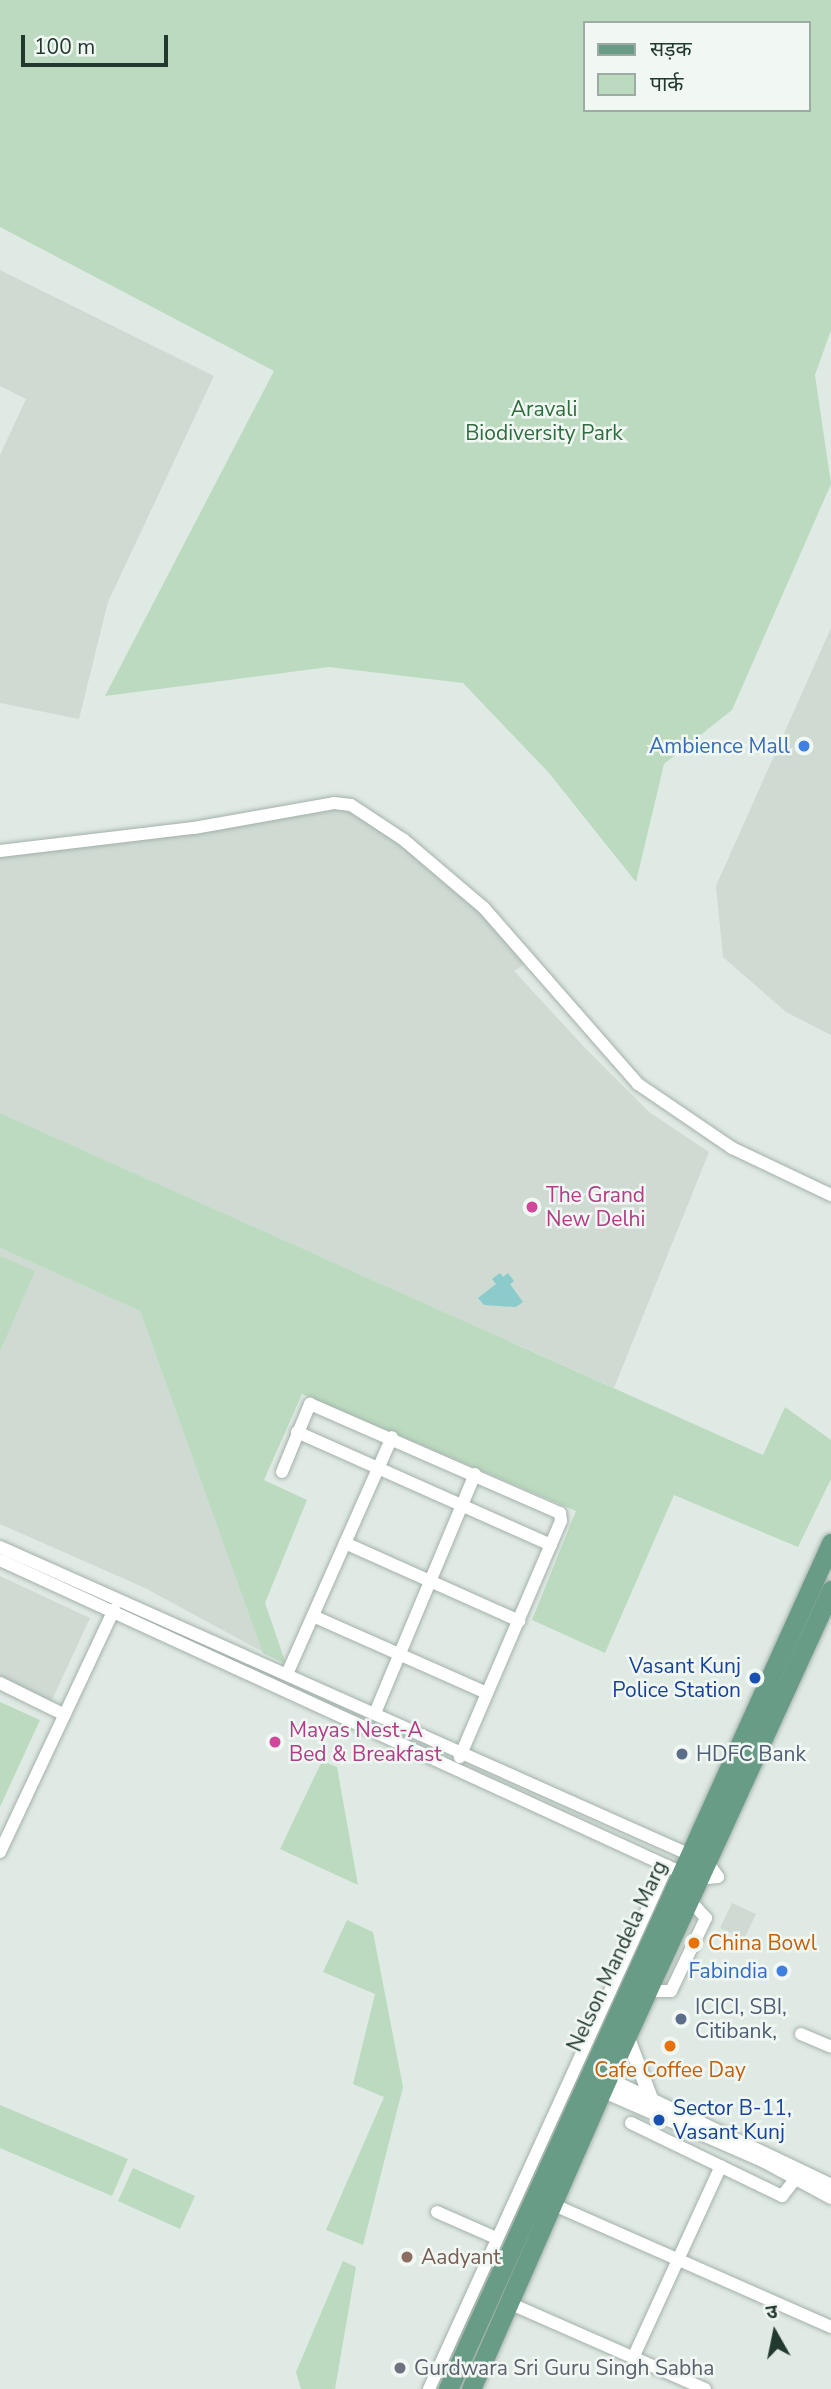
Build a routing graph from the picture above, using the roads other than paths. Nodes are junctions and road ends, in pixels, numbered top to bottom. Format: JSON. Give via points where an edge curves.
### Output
{"nodes":[{"id":1,"x":0,"y":851,"type":"edge"},
{"id":2,"x":831,"y":1195,"type":"edge"},
{"id":3,"x":297,"y":1432,"type":"junction"},
{"id":4,"x":392,"y":1437,"type":"junction"},
{"id":5,"x":379,"y":1468,"type":"junction"},
{"id":6,"x":282,"y":1472,"type":"dead end"},
{"id":7,"x":475,"y":1474,"type":"junction"},
{"id":8,"x":462,"y":1506,"type":"junction"},
{"id":9,"x":345,"y":1543,"type":"junction"},
{"id":10,"x":831,"y":1543,"type":"edge"},
{"id":11,"x":551,"y":1545,"type":"junction"},
{"id":12,"x":0,"y":1547,"type":"edge"},
{"id":13,"x":0,"y":1560,"type":"edge"},
{"id":14,"x":430,"y":1581,"type":"junction"},
{"id":15,"x":831,"y":1590,"type":"edge"},
{"id":16,"x":114,"y":1611,"type":"junction"},
{"id":17,"x":313,"y":1616,"type":"junction"},
{"id":18,"x":519,"y":1620,"type":"junction"},
{"id":19,"x":399,"y":1655,"type":"junction"},
{"id":20,"x":287,"y":1674,"type":"junction"},
{"id":21,"x":0,"y":1683,"type":"edge"},
{"id":22,"x":487,"y":1693,"type":"junction"},
{"id":23,"x":338,"y":1696,"type":"junction"},
{"id":24,"x":335,"y":1712,"type":"junction"},
{"id":25,"x":375,"y":1713,"type":"junction"},
{"id":26,"x":65,"y":1715,"type":"junction"},
{"id":27,"x":462,"y":1751,"type":"junction"},
{"id":28,"x":456,"y":1765,"type":"junction"},
{"id":29,"x":0,"y":1852,"type":"edge"},
{"id":30,"x":679,"y":1864,"type":"junction"},
{"id":31,"x":704,"y":1871,"type":"junction"},
{"id":32,"x":801,"y":2034,"type":"dead end"},
{"id":33,"x":627,"y":2036,"type":"junction"},
{"id":34,"x":831,"y":2047,"type":"edge"},
{"id":35,"x":598,"y":2079,"type":"junction"},
{"id":36,"x":652,"y":2101,"type":"junction"},
{"id":37,"x":631,"y":2123,"type":"dead end"},
{"id":38,"x":680,"y":2124,"type":"junction"},
{"id":39,"x":672,"y":2142,"type":"junction"},
{"id":40,"x":721,"y":2166,"type":"junction"},
{"id":41,"x":797,"y":2177,"type":"junction"},
{"id":42,"x":831,"y":2186,"type":"edge"},
{"id":43,"x":831,"y":2197,"type":"edge"},
{"id":44,"x":552,"y":2204,"type":"junction"},
{"id":45,"x":437,"y":2212,"type":"dead end"},
{"id":46,"x":496,"y":2238,"type":"junction"},
{"id":47,"x":678,"y":2260,"type":"junction"},
{"id":48,"x":509,"y":2303,"type":"junction"},
{"id":49,"x":831,"y":2327,"type":"edge"},
{"id":50,"x":633,"y":2358,"type":"junction"},
{"id":51,"x":429,"y":2389,"type":"edge"},
{"id":52,"x":448,"y":2389,"type":"edge"},
{"id":53,"x":471,"y":2389,"type":"edge"},
{"id":54,"x":705,"y":2389,"type":"edge"}],
"edges":[{"from":1,"to":2,"type":"street","via":[[194,828],[334,803],[351,805],[404,840],[484,908],[638,1084],[723,1143]]},
{"from":3,"to":4,"type":"street","via":[[310,1404]]},
{"from":3,"to":5,"type":"street"},
{"from":3,"to":6,"type":"street"},
{"from":4,"to":5,"type":"street"},
{"from":4,"to":7,"type":"street"},
{"from":5,"to":8,"type":"street"},
{"from":5,"to":9,"type":"street"},
{"from":7,"to":8,"type":"street"},
{"from":7,"to":11,"type":"street","via":[[558,1510],[561,1521]]},
{"from":8,"to":11,"type":"street"},
{"from":8,"to":14,"type":"street"},
{"from":9,"to":14,"type":"street"},
{"from":9,"to":17,"type":"street"},
{"from":10,"to":30,"type":"main road","name":"Nelson Mandela Marg"},
{"from":11,"to":18,"type":"street"},
{"from":12,"to":20,"type":"street"},
{"from":13,"to":16,"type":"street"},
{"from":14,"to":18,"type":"street"},
{"from":14,"to":19,"type":"street"},
{"from":15,"to":31,"type":"main road","name":"Nelson Mandela Marg"},
{"from":16,"to":24,"type":"street"},
{"from":16,"to":26,"type":"street"},
{"from":17,"to":19,"type":"street"},
{"from":17,"to":20,"type":"street"},
{"from":18,"to":22,"type":"street"},
{"from":19,"to":22,"type":"street"},
{"from":19,"to":25,"type":"street"},
{"from":20,"to":23,"type":"street"},
{"from":21,"to":26,"type":"street"},
{"from":22,"to":27,"type":"street"},
{"from":23,"to":24,"type":"street"},
{"from":23,"to":25,"type":"street"},
{"from":24,"to":28,"type":"street"},
{"from":25,"to":27,"type":"street"},
{"from":26,"to":29,"type":"street"},
{"from":27,"to":28,"type":"street"},
{"from":27,"to":30,"type":"street"},
{"from":28,"to":30,"type":"street"},
{"from":30,"to":31,"type":"street"},
{"from":30,"to":31,"type":"street"},
{"from":30,"to":35,"type":"main road","name":"Nelson Mandela Marg","via":[[624,1977]]},
{"from":31,"to":33,"type":"main road","name":"Nelson Mandela Marg"},
{"from":32,"to":34,"type":"street"},
{"from":33,"to":35,"type":"main road","name":"Nelson Mandela Marg"},
{"from":33,"to":36,"type":"street"},
{"from":35,"to":36,"type":"street"},
{"from":35,"to":38,"type":"street"},
{"from":35,"to":44,"type":"main road","name":"Nelson Mandela Marg"},
{"from":35,"to":46,"type":"street"},
{"from":35,"to":52,"type":"main road","name":"Nelson Mandela Marg"},
{"from":36,"to":42,"type":"street","via":[[795,2165]]},
{"from":37,"to":39,"type":"street"},
{"from":38,"to":39,"type":"street"},
{"from":38,"to":41,"type":"street"},
{"from":39,"to":40,"type":"street"},
{"from":40,"to":41,"type":"street","via":[[782,2196]]},
{"from":40,"to":47,"type":"street"},
{"from":41,"to":43,"type":"street"},
{"from":44,"to":47,"type":"street"},
{"from":44,"to":48,"type":"main road","name":"Nelson Mandela Marg"},
{"from":45,"to":46,"type":"street"},
{"from":46,"to":51,"type":"street"},
{"from":47,"to":49,"type":"street"},
{"from":47,"to":50,"type":"street"},
{"from":48,"to":50,"type":"street"},
{"from":48,"to":53,"type":"main road","name":"Nelson Mandela Marg"},
{"from":50,"to":54,"type":"street"}]}
